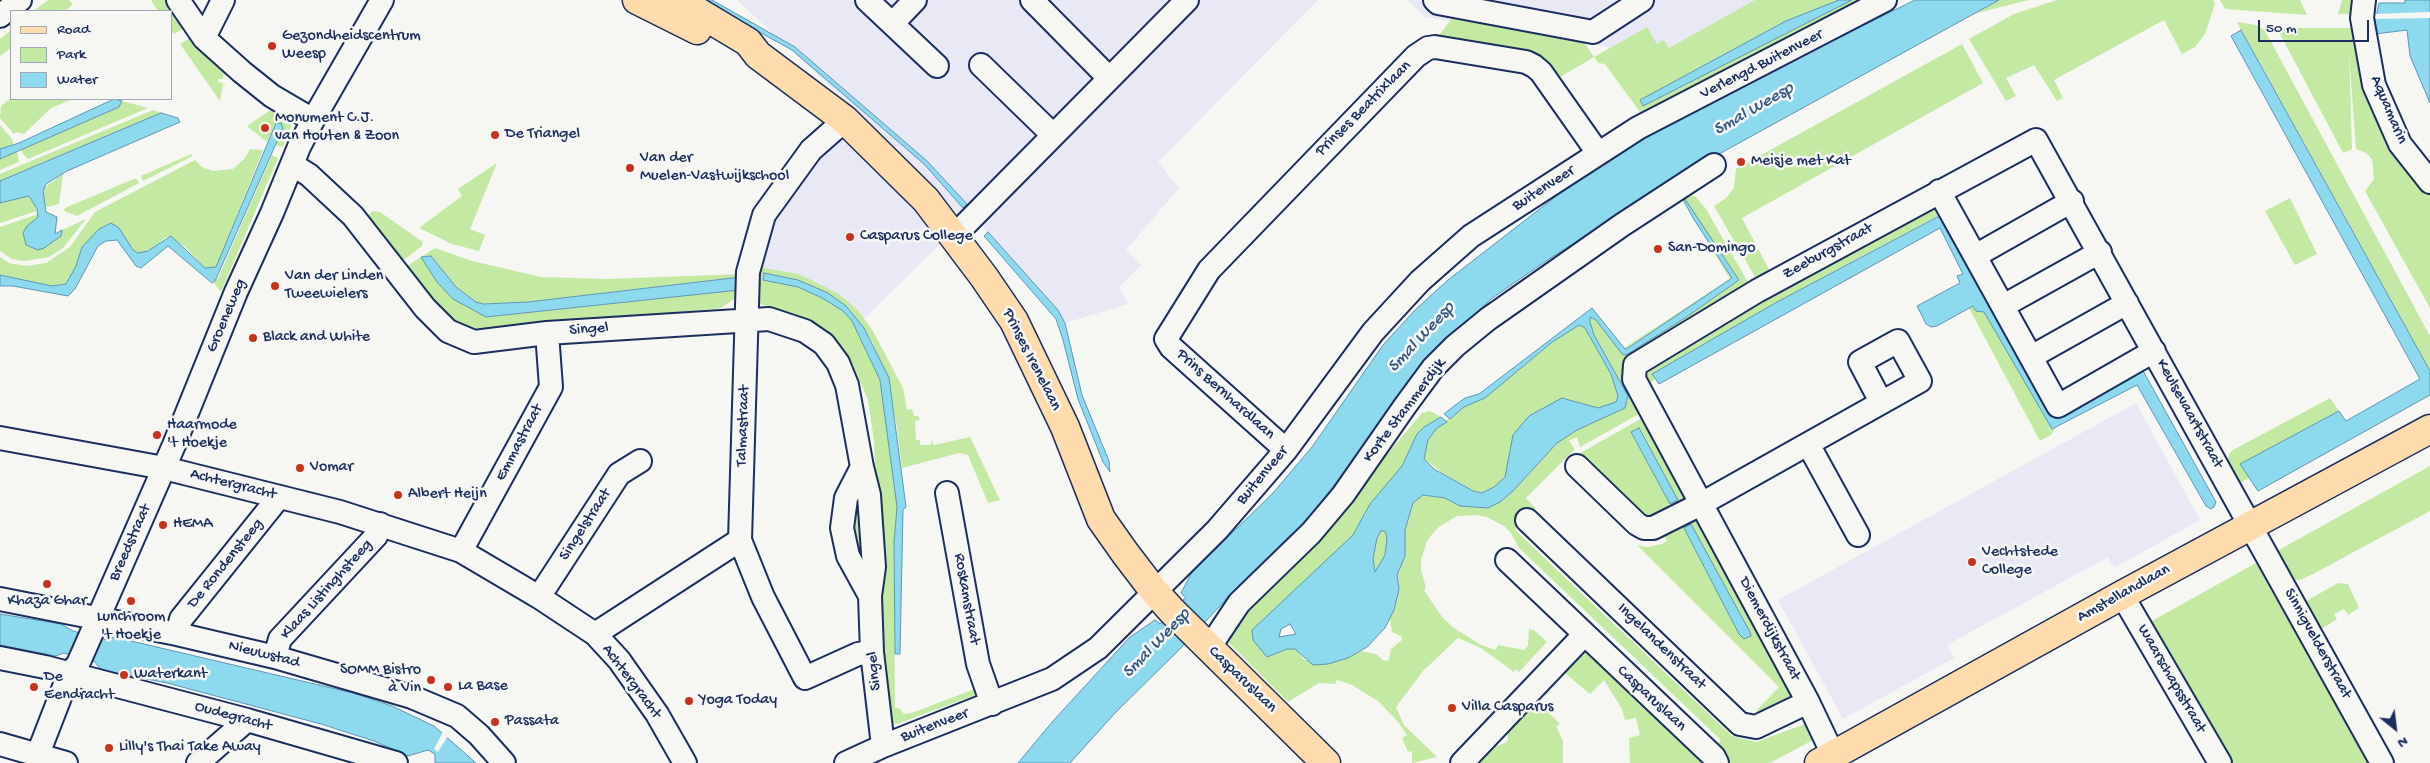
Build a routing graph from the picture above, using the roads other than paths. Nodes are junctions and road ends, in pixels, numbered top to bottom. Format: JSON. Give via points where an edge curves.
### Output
{"nodes":[{"id":1,"x":20,"y":0,"type":"edge"},
{"id":2,"x":178,"y":0,"type":"edge"},
{"id":3,"x":223,"y":0,"type":"edge"},
{"id":4,"x":382,"y":0,"type":"edge"},
{"id":5,"x":637,"y":0,"type":"edge"},
{"id":6,"x":678,"y":0,"type":"edge"},
{"id":7,"x":867,"y":0,"type":"edge"},
{"id":8,"x":915,"y":0,"type":"edge"},
{"id":9,"x":1032,"y":0,"type":"edge"},
{"id":10,"x":1187,"y":0,"type":"edge"},
{"id":11,"x":1435,"y":0,"type":"edge"},
{"id":12,"x":1642,"y":0,"type":"edge"},
{"id":13,"x":2364,"y":0,"type":"edge"},
{"id":14,"x":1882,"y":1,"type":"edge"},
{"id":15,"x":0,"y":16,"type":"edge"},
{"id":16,"x":893,"y":23,"type":"junction"},
{"id":17,"x":204,"y":38,"type":"junction"},
{"id":18,"x":758,"y":55,"type":"junction"},
{"id":19,"x":981,"y":64,"type":"dead end"},
{"id":20,"x":937,"y":66,"type":"dead end"},
{"id":21,"x":1109,"y":78,"type":"junction"},
{"id":22,"x":313,"y":120,"type":"junction"},
{"id":23,"x":845,"y":120,"type":"junction"},
{"id":24,"x":1638,"y":128,"type":"joint"},
{"id":25,"x":1053,"y":135,"type":"junction"},
{"id":26,"x":2036,"y":140,"type":"joint"},
{"id":27,"x":1598,"y":153,"type":"junction"},
{"id":28,"x":293,"y":165,"type":"junction"},
{"id":29,"x":1714,"y":165,"type":"dead end"},
{"id":30,"x":2430,"y":182,"type":"edge"},
{"id":31,"x":1939,"y":191,"type":"junction"},
{"id":32,"x":2072,"y":201,"type":"junction"},
{"id":33,"x":954,"y":236,"type":"junction"},
{"id":34,"x":2100,"y":252,"type":"junction"},
{"id":35,"x":1975,"y":256,"type":"junction"},
{"id":36,"x":2127,"y":303,"type":"junction"},
{"id":37,"x":2003,"y":306,"type":"junction"},
{"id":38,"x":747,"y":320,"type":"junction"},
{"id":39,"x":547,"y":333,"type":"junction"},
{"id":40,"x":1166,"y":339,"type":"joint"},
{"id":41,"x":2154,"y":351,"type":"junction"},
{"id":42,"x":2032,"y":357,"type":"junction"},
{"id":43,"x":1634,"y":379,"type":"joint"},
{"id":44,"x":1881,"y":402,"type":"dead end"},
{"id":45,"x":2430,"y":429,"type":"edge"},
{"id":46,"x":0,"y":438,"type":"edge"},
{"id":47,"x":1808,"y":444,"type":"junction"},
{"id":48,"x":1286,"y":450,"type":"junction"},
{"id":49,"x":640,"y":461,"type":"dead end"},
{"id":50,"x":1578,"y":466,"type":"dead end"},
{"id":51,"x":862,"y":467,"type":"junction"},
{"id":52,"x":164,"y":468,"type":"junction"},
{"id":53,"x":947,"y":493,"type":"dead end"},
{"id":54,"x":279,"y":497,"type":"junction"},
{"id":55,"x":1701,"y":504,"type":"junction"},
{"id":56,"x":1527,"y":520,"type":"dead end"},
{"id":57,"x":380,"y":524,"type":"junction"},
{"id":58,"x":2251,"y":525,"type":"junction"},
{"id":59,"x":1858,"y":535,"type":"dead end"},
{"id":60,"x":740,"y":540,"type":"junction"},
{"id":61,"x":462,"y":549,"type":"junction"},
{"id":62,"x":1507,"y":560,"type":"dead end"},
{"id":63,"x":1154,"y":591,"type":"junction"},
{"id":64,"x":2122,"y":595,"type":"junction"},
{"id":65,"x":870,"y":596,"type":"junction"},
{"id":66,"x":540,"y":597,"type":"junction"},
{"id":67,"x":0,"y":599,"type":"edge"},
{"id":68,"x":94,"y":625,"type":"junction"},
{"id":69,"x":177,"y":634,"type":"junction"},
{"id":70,"x":595,"y":634,"type":"junction"},
{"id":71,"x":1584,"y":635,"type":"junction"},
{"id":72,"x":1205,"y":643,"type":"junction"},
{"id":73,"x":872,"y":652,"type":"junction"},
{"id":74,"x":275,"y":656,"type":"junction"},
{"id":75,"x":0,"y":658,"type":"edge"},
{"id":76,"x":74,"y":669,"type":"junction"},
{"id":77,"x":1808,"y":702,"type":"junction"},
{"id":78,"x":992,"y":704,"type":"junction"},
{"id":79,"x":247,"y":720,"type":"junction"},
{"id":80,"x":0,"y":744,"type":"edge"},
{"id":81,"x":883,"y":746,"type":"junction"},
{"id":82,"x":38,"y":754,"type":"junction"},
{"id":83,"x":1830,"y":760,"type":"edge"},
{"id":84,"x":62,"y":762,"type":"edge"},
{"id":85,"x":198,"y":763,"type":"edge"},
{"id":86,"x":396,"y":763,"type":"edge"},
{"id":87,"x":504,"y":763,"type":"edge"},
{"id":88,"x":685,"y":763,"type":"edge"},
{"id":89,"x":846,"y":763,"type":"edge"},
{"id":90,"x":1326,"y":763,"type":"edge"},
{"id":91,"x":1462,"y":763,"type":"edge"},
{"id":92,"x":1717,"y":763,"type":"edge"},
{"id":93,"x":2220,"y":763,"type":"edge"},
{"id":94,"x":2382,"y":763,"type":"edge"}],
"edges":[{"from":1,"to":15,"type":"street"},
{"from":2,"to":17,"type":"street"},
{"from":3,"to":17,"type":"street"},
{"from":4,"to":22,"type":"street","name":"Groeneweg"},
{"from":5,"to":18,"type":"main road","name":"Prinses Irenelaan","via":[[740,52]]},
{"from":6,"to":18,"type":"main road","name":"Prinses Irenelaan","via":[[748,42]]},
{"from":7,"to":16,"type":"street"},
{"from":8,"to":16,"type":"street"},
{"from":9,"to":21,"type":"street"},
{"from":10,"to":21,"type":"street"},
{"from":11,"to":12,"type":"street","via":[[1438,4],[1593,32]]},
{"from":13,"to":30,"type":"street","name":"Aquamarin","via":[[2362,18],[2374,85],[2400,144]]},
{"from":14,"to":24,"type":"street","name":"Verlengd Buitenveer"},
{"from":16,"to":20,"type":"street"},
{"from":17,"to":22,"type":"street","via":[[272,96]]},
{"from":18,"to":23,"type":"main road","name":"Prinses Irenelaan"},
{"from":19,"to":25,"type":"street"},
{"from":21,"to":25,"type":"street"},
{"from":22,"to":28,"type":"street","name":"Groeneweg"},
{"from":23,"to":33,"type":"main road","name":"Prinses Irenelaan","via":[[926,200]]},
{"from":23,"to":38,"type":"street","name":"Talmastraat","via":[[811,150],[764,215],[748,272]]},
{"from":24,"to":27,"type":"street","name":"Buitenveer"},
{"from":25,"to":33,"type":"street"},
{"from":26,"to":31,"type":"street","name":"Zeeburgstraat"},
{"from":26,"to":32,"type":"street","name":"Keulsevaartstraat"},
{"from":27,"to":40,"type":"street","name":"Prinses Beatrixlaan","via":[[1534,66],[1526,62],[1428,48],[1416,56],[1343,130],[1209,270]]},
{"from":27,"to":48,"type":"street","name":"Buitenveer","via":[[1471,236],[1420,281],[1373,332]]},
{"from":28,"to":39,"type":"street","name":"Singel","via":[[309,175],[353,216],[425,308],[448,331],[474,342]]},
{"from":28,"to":52,"type":"street","name":"Groeneweg","via":[[236,292]]},
{"from":29,"to":72,"type":"street","name":"Korte Stammerdijk","via":[[1488,319],[1455,346],[1410,398],[1343,495],[1311,533],[1239,603]]},
{"from":31,"to":35,"type":"street"},
{"from":31,"to":43,"type":"street","name":"Zeeburgstraat","via":[[1757,291],[1649,355],[1635,366]]},
{"from":32,"to":34,"type":"street","name":"Keulsevaartstraat"},
{"from":32,"to":35,"type":"street"},
{"from":33,"to":63,"type":"main road","name":"Prinses Irenelaan","via":[[1014,321],[1065,427],[1101,520]]},
{"from":34,"to":36,"type":"street","name":"Keulsevaartstraat"},
{"from":34,"to":37,"type":"street"},
{"from":35,"to":37,"type":"street"},
{"from":36,"to":41,"type":"street","name":"Keulsevaartstraat"},
{"from":36,"to":42,"type":"street"},
{"from":37,"to":42,"type":"street"},
{"from":38,"to":39,"type":"street","name":"Singel"},
{"from":38,"to":51,"type":"street","name":"Singel","via":[[769,319],[805,330],[824,344],[838,363],[847,385]]},
{"from":38,"to":60,"type":"street","name":"Talmastraat"},
{"from":39,"to":61,"type":"street","name":"Emmastraat","via":[[551,387]]},
{"from":40,"to":48,"type":"street","name":"Prins Bernhardlaan"},
{"from":41,"to":42,"type":"street","via":[[2058,406]]},
{"from":41,"to":58,"type":"street","name":"Keulsevaartstraat"},
{"from":43,"to":55,"type":"street","name":"Diemerdijkstraat"},
{"from":44,"to":47,"type":"street"},
{"from":45,"to":58,"type":"main road","name":"Amstellandlaan"},
{"from":46,"to":52,"type":"street","name":"Achtergracht"},
{"from":47,"to":55,"type":"street"},
{"from":47,"to":59,"type":"street"},
{"from":48,"to":63,"type":"street","name":"Buitenveer","via":[[1217,530]]},
{"from":49,"to":66,"type":"street","name":"Singelstraat","via":[[619,474]]},
{"from":50,"to":55,"type":"street","via":[[1636,524],[1644,528],[1653,528]]},
{"from":51,"to":65,"type":"street","name":"Singel","via":[[870,495],[874,567]]},
{"from":51,"to":65,"type":"street","name":"Singel","via":[[846,498],[842,528],[848,556]]},
{"from":52,"to":54,"type":"street","name":"Achtergracht"},
{"from":52,"to":68,"type":"street","name":"Breedstraat"},
{"from":53,"to":78,"type":"street","name":"Roskamstraat","via":[[978,664]]},
{"from":54,"to":57,"type":"street","name":"Achtergracht"},
{"from":54,"to":69,"type":"street","name":"De Rondensteeg","via":[[181,619]]},
{"from":55,"to":77,"type":"street","name":"Diemerdijkstraat"},
{"from":56,"to":77,"type":"street","name":"Ingelandenstraat","via":[[1740,724],[1756,727]]},
{"from":57,"to":61,"type":"street","name":"Achtergracht"},
{"from":57,"to":74,"type":"street","name":"Klaas Listinghsteeg","via":[[376,536],[280,639]]},
{"from":58,"to":64,"type":"main road","name":"Amstellandlaan"},
{"from":58,"to":94,"type":"street","name":"Sinnigvelderstraat"},
{"from":60,"to":70,"type":"street"},
{"from":60,"to":73,"type":"street","name":"Talmastraat","via":[[763,597],[805,678],[858,654]]},
{"from":61,"to":66,"type":"street","name":"Achtergracht"},
{"from":62,"to":71,"type":"street","name":"Casparuslaan"},
{"from":63,"to":72,"type":"main road","name":"Casparuslaan"},
{"from":63,"to":78,"type":"street","name":"Buitenveer","via":[[1098,648],[1052,679]]},
{"from":64,"to":83,"type":"main road","name":"Amstellandlaan"},
{"from":64,"to":93,"type":"street","name":"Waarschapsstraat"},
{"from":65,"to":73,"type":"street","name":"Singel"},
{"from":66,"to":70,"type":"street","name":"Achtergracht"},
{"from":67,"to":68,"type":"street","name":"Nieuwstad"},
{"from":68,"to":69,"type":"street","name":"Nieuwstad"},
{"from":68,"to":76,"type":"street"},
{"from":69,"to":74,"type":"street","name":"Nieuwstad"},
{"from":70,"to":88,"type":"street","name":"Achtergracht","via":[[619,660],[657,714]]},
{"from":71,"to":91,"type":"street"},
{"from":71,"to":92,"type":"street","name":"Casparuslaan"},
{"from":72,"to":90,"type":"main road","name":"Casparuslaan"},
{"from":73,"to":81,"type":"street","name":"Singel"},
{"from":74,"to":87,"type":"street","name":"Nieuwstad","via":[[412,697],[457,716]]},
{"from":75,"to":76,"type":"street","name":"Oudegracht"},
{"from":76,"to":79,"type":"street","name":"Oudegracht"},
{"from":76,"to":82,"type":"street"},
{"from":77,"to":83,"type":"street","name":"Diemerdijkstraat"},
{"from":78,"to":81,"type":"street","name":"Buitenveer"},
{"from":79,"to":85,"type":"street"},
{"from":79,"to":86,"type":"street","name":"Oudegracht"},
{"from":80,"to":82,"type":"street"},
{"from":81,"to":89,"type":"street","name":"Buitenveer"},
{"from":82,"to":84,"type":"street"}]}
